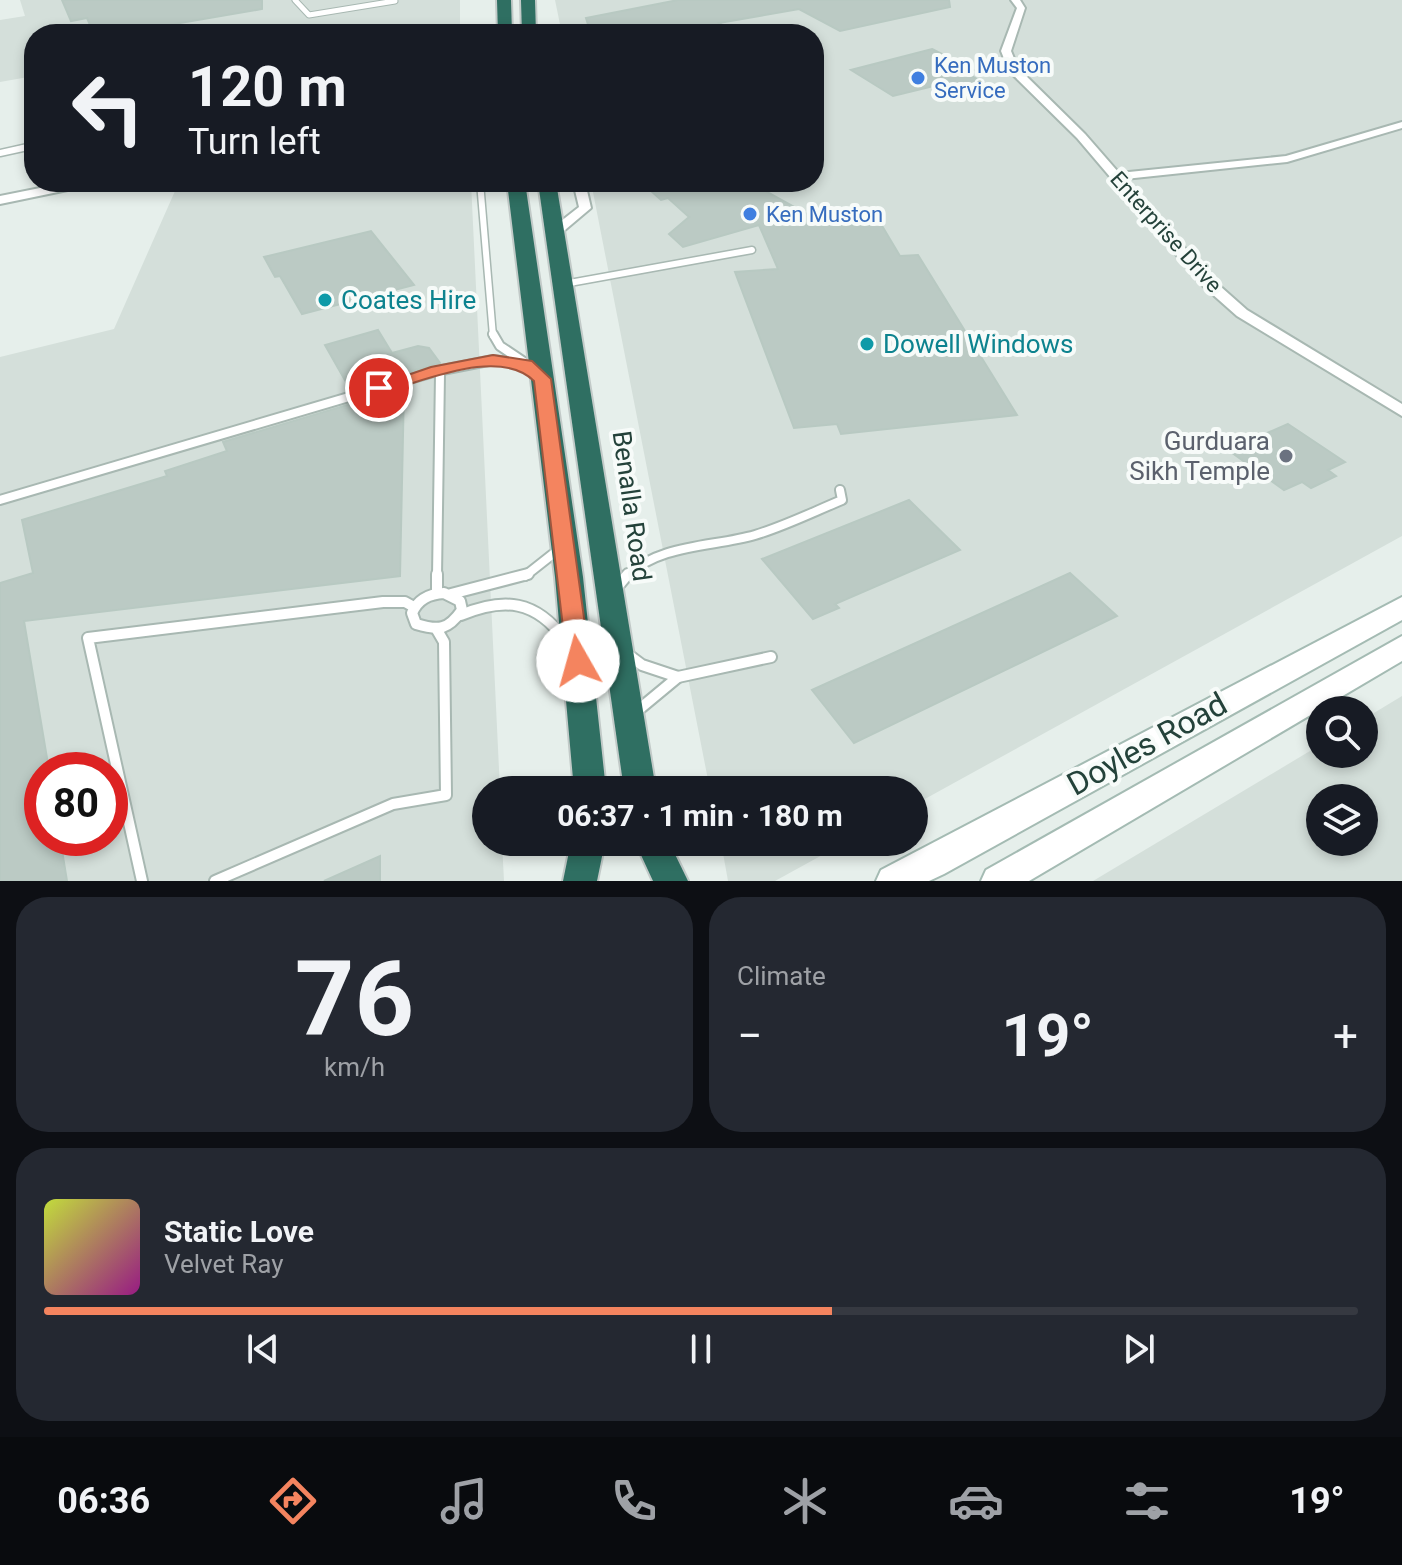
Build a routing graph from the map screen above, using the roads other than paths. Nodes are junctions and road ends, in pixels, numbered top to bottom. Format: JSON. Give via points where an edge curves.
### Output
{"nodes":[{"id":1,"x":295,"y":0,"type":"edge"},
{"id":2,"x":394,"y":0,"type":"edge"},
{"id":3,"x":504,"y":0,"type":"edge"},
{"id":4,"x":528,"y":0,"type":"edge"},
{"id":5,"x":1015,"y":0,"type":"edge"},
{"id":6,"x":505,"y":24,"type":"edge"},
{"id":7,"x":529,"y":24,"type":"edge"},
{"id":8,"x":1402,"y":125,"type":"edge"},
{"id":9,"x":24,"y":148,"type":"edge"},
{"id":10,"x":0,"y":153,"type":"edge"},
{"id":11,"x":1115,"y":177,"type":"junction"},
{"id":12,"x":38,"y":192,"type":"edge"},
{"id":13,"x":481,"y":192,"type":"edge"},
{"id":14,"x":517,"y":192,"type":"edge"},
{"id":15,"x":549,"y":192,"type":"edge"},
{"id":16,"x":581,"y":192,"type":"edge"},
{"id":17,"x":0,"y":200,"type":"edge"},
{"id":18,"x":555,"y":232,"type":"junction"},
{"id":19,"x":752,"y":250,"type":"dead end"},
{"id":20,"x":563,"y":284,"type":"junction"},
{"id":21,"x":532,"y":309,"type":"junction"},
{"id":22,"x":437,"y":371,"type":"junction"},
{"id":23,"x":534,"y":372,"type":"junction"},
{"id":24,"x":1402,"y":411,"type":"edge"},
{"id":25,"x":840,"y":490,"type":"dead end"},
{"id":26,"x":0,"y":500,"type":"edge"},
{"id":27,"x":564,"y":543,"type":"junction"},
{"id":28,"x":437,"y":593,"type":"junction"},
{"id":29,"x":450,"y":594,"type":"junction"},
{"id":30,"x":611,"y":596,"type":"junction"},
{"id":31,"x":414,"y":607,"type":"junction"},
{"id":32,"x":1402,"y":607,"type":"edge"},
{"id":33,"x":461,"y":615,"type":"junction"},
{"id":34,"x":437,"y":630,"type":"junction"},
{"id":35,"x":1402,"y":647,"type":"edge"},
{"id":36,"x":619,"y":648,"type":"junction"},
{"id":37,"x":771,"y":657,"type":"dead end"},
{"id":38,"x":578,"y":661,"type":"junction"},
{"id":39,"x":678,"y":677,"type":"junction"},
{"id":40,"x":629,"y":720,"type":"junction"},
{"id":41,"x":589,"y":776,"type":"edge"},
{"id":42,"x":638,"y":776,"type":"edge"},
{"id":43,"x":585,"y":856,"type":"edge"},
{"id":44,"x":659,"y":856,"type":"edge"},
{"id":45,"x":142,"y":881,"type":"edge"},
{"id":46,"x":215,"y":881,"type":"edge"},
{"id":47,"x":580,"y":881,"type":"edge"},
{"id":48,"x":671,"y":881,"type":"edge"},
{"id":49,"x":893,"y":881,"type":"edge"},
{"id":50,"x":998,"y":881,"type":"edge"}],
"edges":[{"from":1,"to":2,"type":"lane","via":[[309,15]]},
{"from":3,"to":6,"type":"highway"},
{"from":4,"to":7,"type":"highway"},
{"from":5,"to":11,"type":"street","name":"Enterprise Drive","via":[[1021,8],[1006,51],[1013,69]]},
{"from":8,"to":11,"type":"street","via":[[1287,159]]},
{"from":9,"to":10,"type":"lane"},
{"from":11,"to":24,"type":"street","name":"Enterprise Drive","via":[[1207,282],[1242,313]]},
{"from":12,"to":17,"type":"street"},
{"from":13,"to":23,"type":"lane","via":[[493,336]]},
{"from":14,"to":21,"type":"highway"},
{"from":15,"to":18,"type":"highway","name":"Benalla Road"},
{"from":16,"to":18,"type":"street","via":[[585,208]]},
{"from":18,"to":20,"type":"highway","name":"Benalla Road"},
{"from":19,"to":20,"type":"lane"},
{"from":20,"to":21,"type":"highway"},
{"from":20,"to":30,"type":"highway","name":"Benalla Road"},
{"from":21,"to":23,"type":"highway"},
{"from":22,"to":23,"type":"lane","via":[[493,360]]},
{"from":22,"to":26,"type":"lane"},
{"from":22,"to":28,"type":"lane"},
{"from":23,"to":27,"type":"highway"},
{"from":25,"to":30,"type":"lane","via":[[842,500],[756,535],[664,556],[624,576]]},
{"from":27,"to":29,"type":"lane","via":[[524,577]]},
{"from":27,"to":38,"type":"highway"},
{"from":28,"to":29,"type":"lane"},
{"from":28,"to":31,"type":"lane"},
{"from":29,"to":33,"type":"lane","via":[[460,601]]},
{"from":30,"to":36,"type":"highway","name":"Benalla Road"},
{"from":31,"to":34,"type":"lane","via":[[416,624]]},
{"from":31,"to":45,"type":"lane","via":[[383,602],[88,638]]},
{"from":32,"to":49,"type":"main road","name":"Doyles Road"},
{"from":33,"to":34,"type":"lane"},
{"from":33,"to":38,"type":"lane","via":[[510,600],[529,607],[562,635]]},
{"from":34,"to":46,"type":"lane","via":[[444,642],[446,795],[393,804]]},
{"from":35,"to":50,"type":"main road","name":"Doyles Road"},
{"from":36,"to":39,"type":"lane","via":[[642,665]]},
{"from":36,"to":40,"type":"highway","name":"Benalla Road"},
{"from":37,"to":39,"type":"lane"},
{"from":38,"to":41,"type":"highway"},
{"from":39,"to":40,"type":"lane"},
{"from":40,"to":42,"type":"highway","name":"Benalla Road"},
{"from":43,"to":47,"type":"highway"},
{"from":44,"to":48,"type":"highway"}]}
